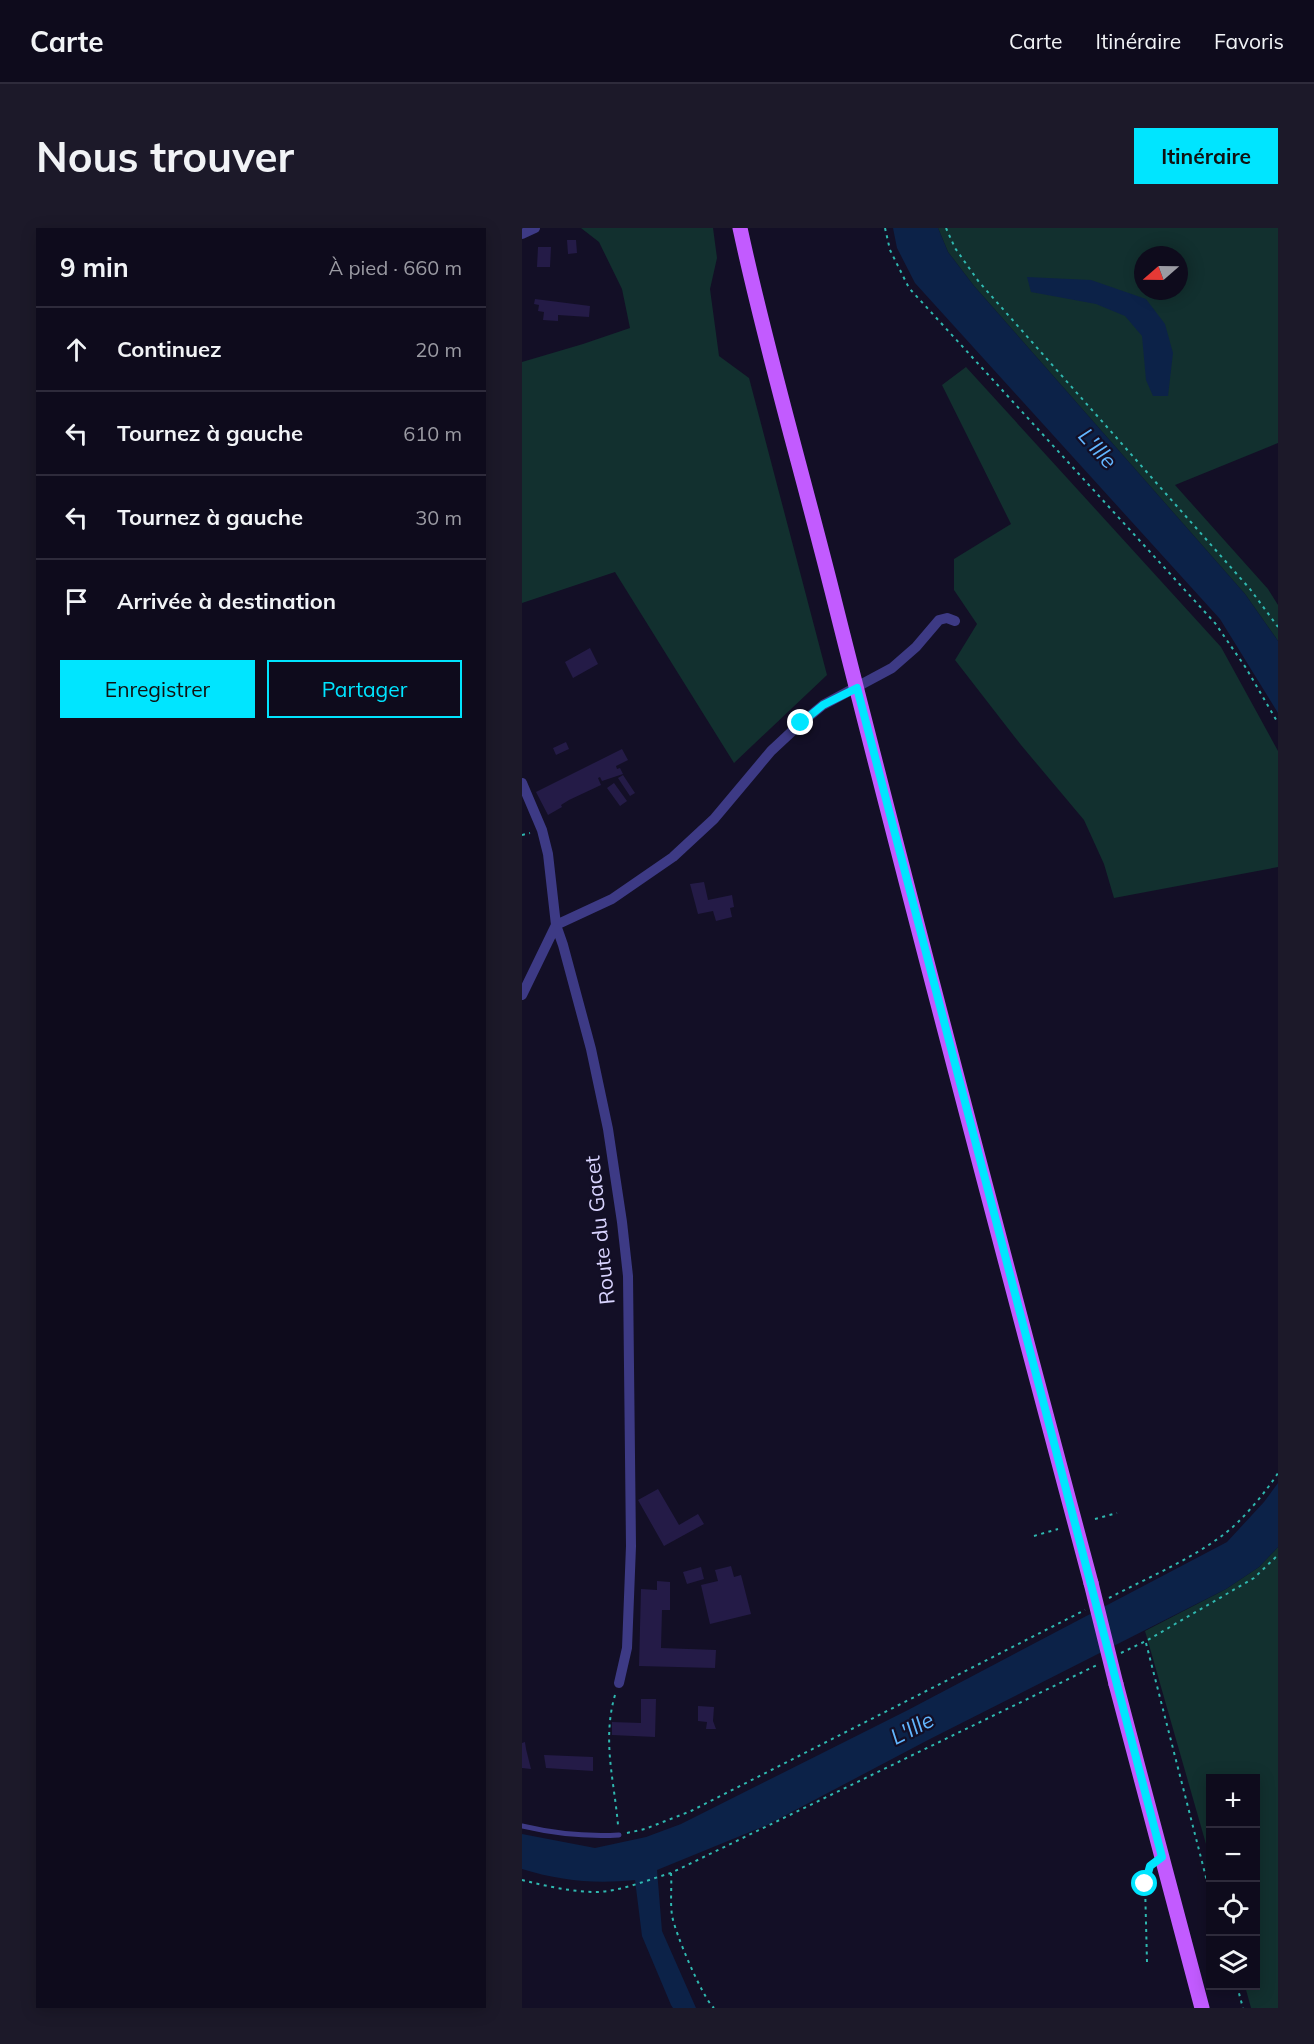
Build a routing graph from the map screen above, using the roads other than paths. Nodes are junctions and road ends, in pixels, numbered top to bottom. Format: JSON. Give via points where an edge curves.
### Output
{"nodes":[{"id":1,"x":535,"y":228,"type":"edge"},
{"id":2,"x":740,"y":228,"type":"edge"},
{"id":3,"x":522,"y":234,"type":"edge"},
{"id":4,"x":955,"y":621,"type":"dead end"},
{"id":5,"x":857,"y":688,"type":"junction"},
{"id":6,"x":522,"y":783,"type":"edge"},
{"id":7,"x":556,"y":925,"type":"junction"},
{"id":8,"x":522,"y":995,"type":"edge"},
{"id":9,"x":619,"y":1683,"type":"road end"},
{"id":10,"x":522,"y":1826,"type":"edge"},
{"id":11,"x":619,"y":1835,"type":"road end"},
{"id":12,"x":1202,"y":2008,"type":"edge"}],
"edges":[{"from":1,"to":3,"type":"street"},
{"from":2,"to":5,"type":"main road"},
{"from":4,"to":5,"type":"street","via":[[939,620],[892,668]]},
{"from":5,"to":7,"type":"street","via":[[823,705],[801,723],[771,751],[714,819],[673,857],[612,899]]},
{"from":5,"to":12,"type":"main road","bridge":true},
{"from":6,"to":7,"type":"street","name":"Route du Gacet","via":[[548,854]]},
{"from":7,"to":8,"type":"street"},
{"from":7,"to":9,"type":"street","name":"Route du Gacet","via":[[591,1049],[608,1129],[628,1276],[631,1546],[627,1648]]},
{"from":10,"to":11,"type":"lane","via":[[590,1837]]}]}
